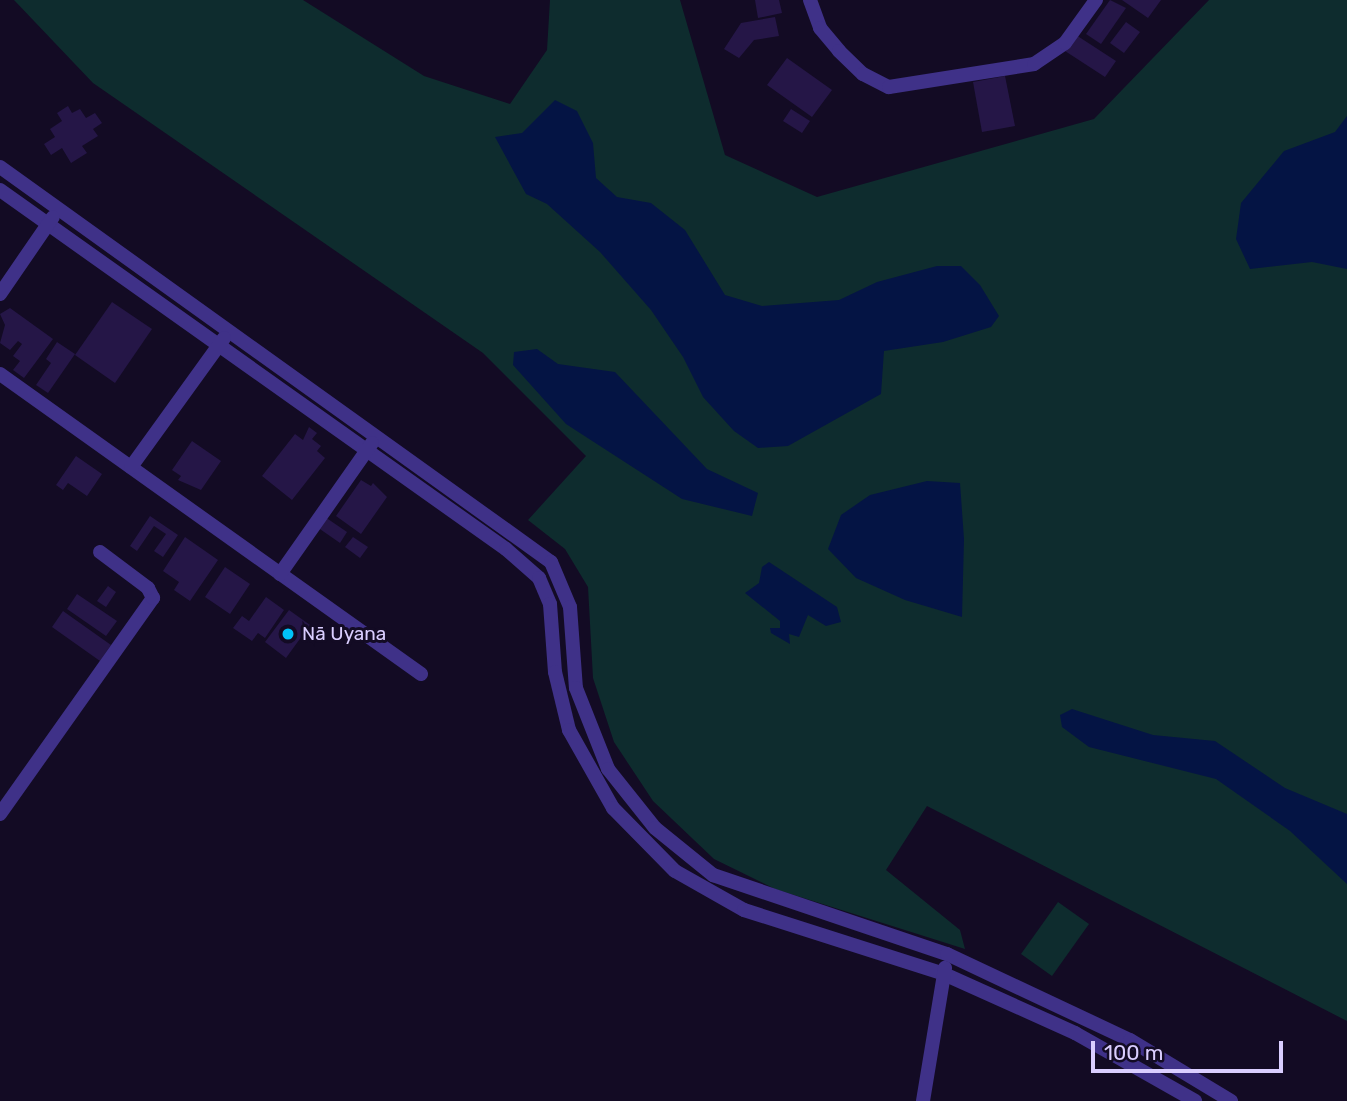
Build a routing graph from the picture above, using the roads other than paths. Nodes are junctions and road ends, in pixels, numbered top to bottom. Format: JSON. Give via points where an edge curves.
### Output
{"nodes":[{"id":1,"x":810,"y":0,"type":"edge"},
{"id":2,"x":1096,"y":0,"type":"edge"},
{"id":3,"x":0,"y":167,"type":"edge"},
{"id":4,"x":0,"y":190,"type":"edge"},
{"id":5,"x":59,"y":208,"type":"junction"},
{"id":6,"x":48,"y":224,"type":"junction"},
{"id":7,"x":0,"y":294,"type":"edge"},
{"id":8,"x":229,"y":330,"type":"junction"},
{"id":9,"x":219,"y":345,"type":"junction"},
{"id":10,"x":0,"y":374,"type":"edge"},
{"id":11,"x":377,"y":435,"type":"junction"},
{"id":12,"x":367,"y":450,"type":"junction"},
{"id":13,"x":131,"y":467,"type":"junction"},
{"id":14,"x":100,"y":552,"type":"dead end"},
{"id":15,"x":280,"y":574,"type":"junction"},
{"id":16,"x":421,"y":674,"type":"dead end"},
{"id":17,"x":0,"y":814,"type":"edge"},
{"id":18,"x":947,"y":954,"type":"junction"},
{"id":19,"x":944,"y":974,"type":"junction"},
{"id":20,"x":923,"y":1101,"type":"edge"},
{"id":21,"x":1195,"y":1101,"type":"edge"},
{"id":22,"x":1231,"y":1101,"type":"edge"}],
"edges":[{"from":1,"to":2,"type":"street","via":[[820,29],[839,51],[863,74],[889,87],[1034,64],[1065,43]]},
{"from":3,"to":5,"type":"street"},
{"from":4,"to":6,"type":"street"},
{"from":5,"to":6,"type":"street"},
{"from":5,"to":8,"type":"street"},
{"from":6,"to":7,"type":"street"},
{"from":6,"to":9,"type":"street"},
{"from":8,"to":9,"type":"street"},
{"from":8,"to":11,"type":"street"},
{"from":9,"to":12,"type":"street"},
{"from":9,"to":13,"type":"street"},
{"from":10,"to":13,"type":"street"},
{"from":11,"to":12,"type":"street"},
{"from":11,"to":18,"type":"street","via":[[551,562],[570,607],[576,688],[597,747],[621,792],[655,828],[713,874],[736,886]]},
{"from":12,"to":15,"type":"street"},
{"from":12,"to":19,"type":"street","via":[[506,549],[539,578],[550,604],[555,672],[569,730],[597,785],[645,844],[675,870],[744,910]]},
{"from":13,"to":15,"type":"street"},
{"from":14,"to":17,"type":"street","via":[[148,588],[153,598]]},
{"from":15,"to":16,"type":"street"},
{"from":18,"to":19,"type":"street"},
{"from":18,"to":22,"type":"street","via":[[1130,1040]]},
{"from":19,"to":20,"type":"street"},
{"from":19,"to":21,"type":"street","via":[[1075,1033]]}]}
